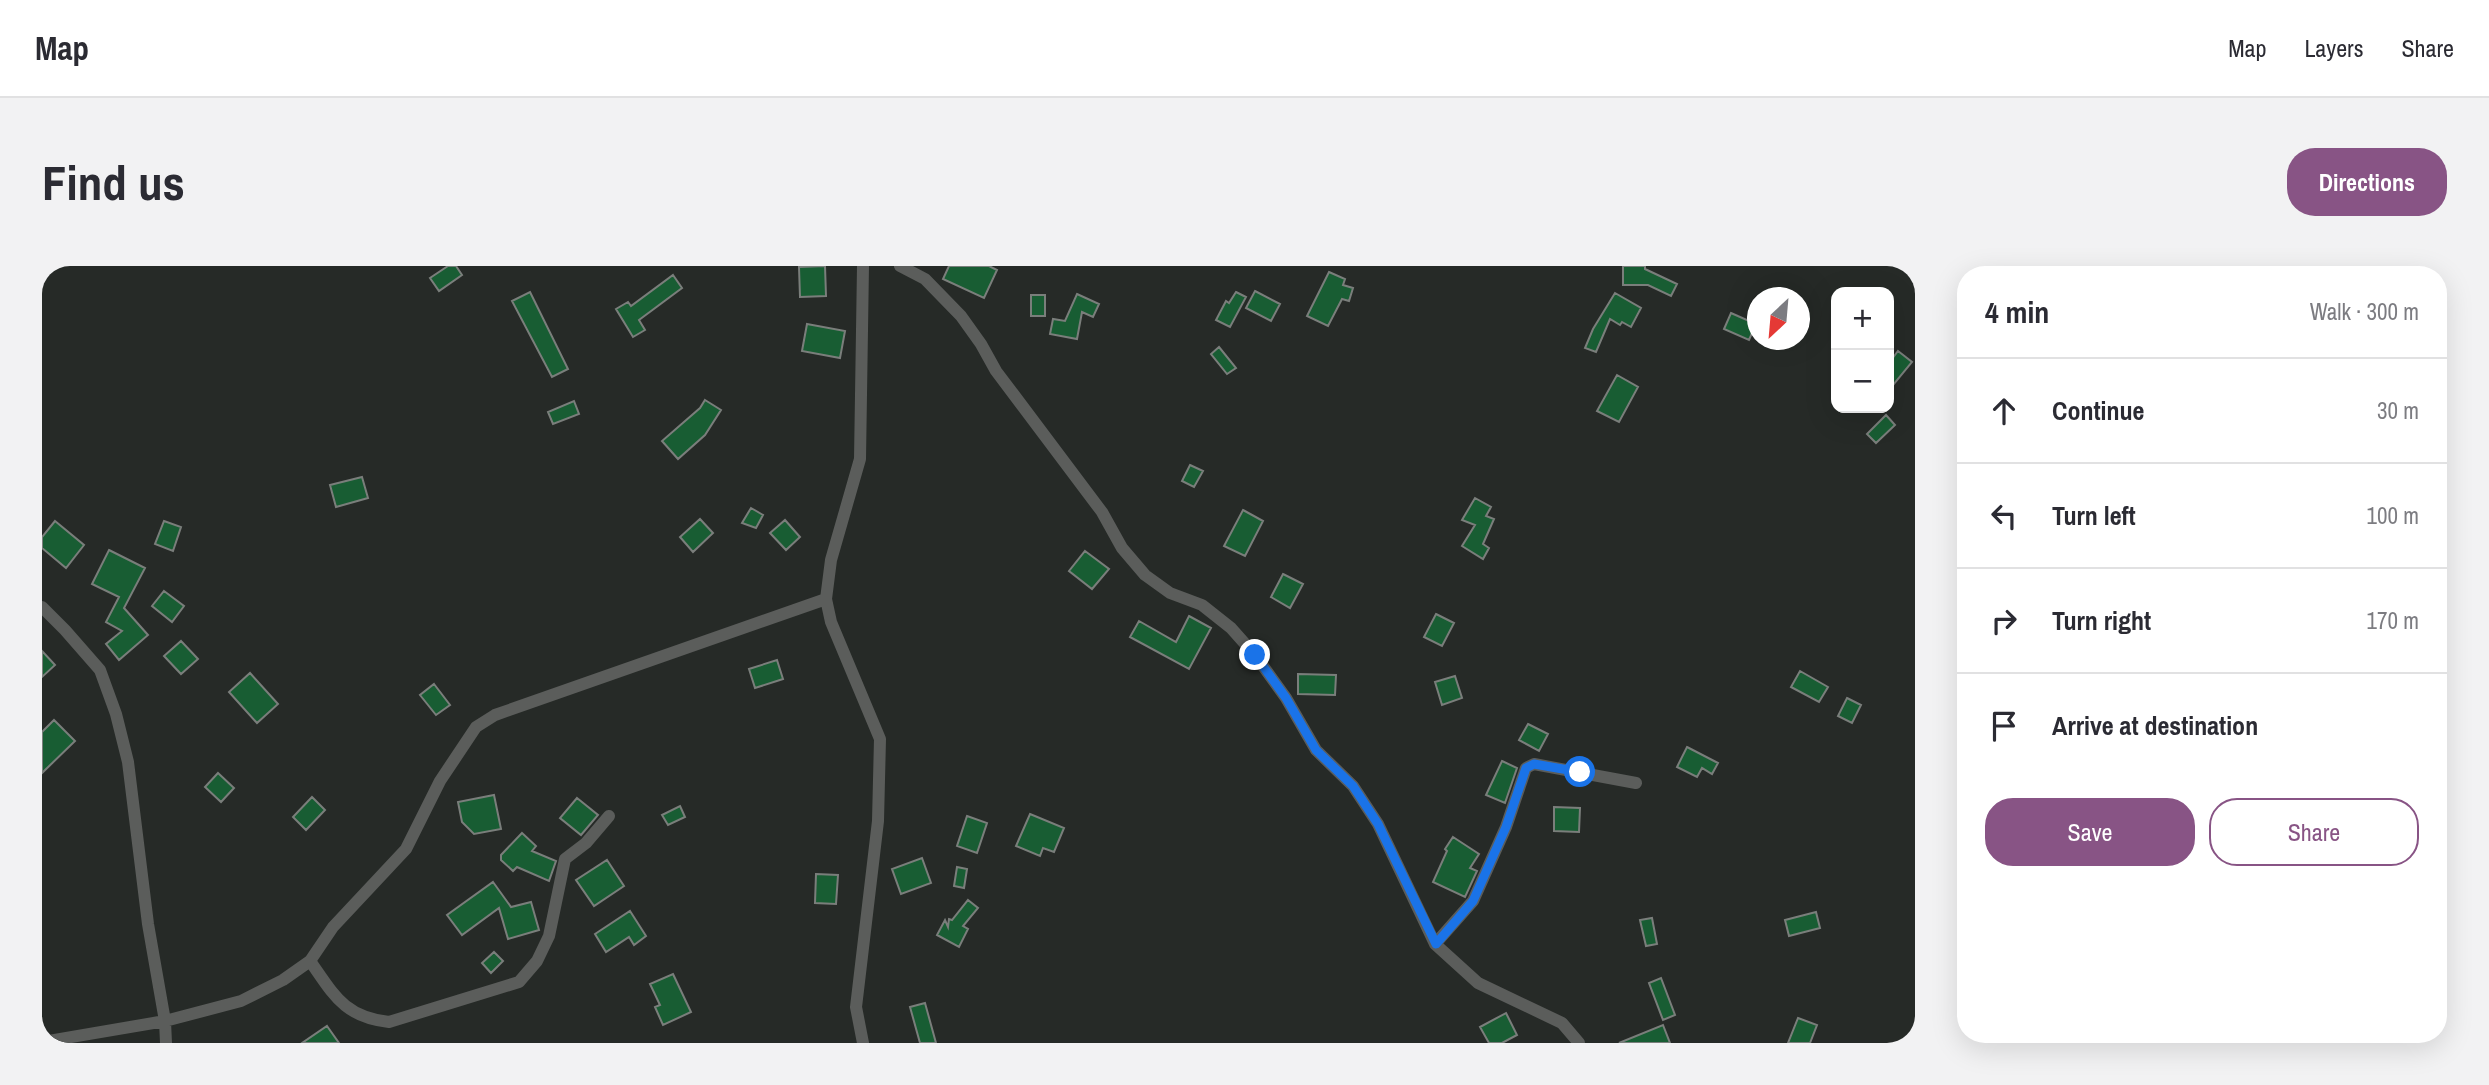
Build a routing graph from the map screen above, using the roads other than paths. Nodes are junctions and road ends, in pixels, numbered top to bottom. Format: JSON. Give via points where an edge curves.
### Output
{"nodes":[{"id":1,"x":863,"y":266,"type":"edge"},
{"id":2,"x":900,"y":266,"type":"edge"},
{"id":3,"x":826,"y":599,"type":"junction"},
{"id":4,"x":42,"y":607,"type":"edge"},
{"id":5,"x":1636,"y":783,"type":"dead end"},
{"id":6,"x":609,"y":816,"type":"dead end"},
{"id":7,"x":1436,"y":944,"type":"junction"},
{"id":8,"x":310,"y":961,"type":"junction"},
{"id":9,"x":165,"y":1021,"type":"junction"},
{"id":10,"x":42,"y":1042,"type":"edge"},
{"id":11,"x":166,"y":1043,"type":"edge"},
{"id":12,"x":863,"y":1043,"type":"edge"},
{"id":13,"x":1579,"y":1043,"type":"edge"}],
"edges":[{"from":1,"to":3,"type":"street","via":[[860,459],[831,560]]},
{"from":2,"to":7,"type":"street","via":[[925,279],[961,316],[1145,575],[1170,593],[1202,605],[1255,655],[1316,750],[1353,786],[1378,824]]},
{"from":3,"to":8,"type":"street","via":[[495,715],[476,727],[440,781],[406,849],[333,926]]},
{"from":3,"to":12,"type":"street","via":[[831,622],[880,739],[878,821],[856,1007]]},
{"from":4,"to":9,"type":"street","via":[[100,670],[116,714],[128,762]]},
{"from":5,"to":7,"type":"street","via":[[1534,764],[1526,768],[1473,901]]},
{"from":6,"to":8,"type":"street","via":[[565,859],[549,936],[537,961],[519,982],[389,1022],[354,1014]]},
{"from":7,"to":13,"type":"street","via":[[1478,983],[1562,1023]]},
{"from":8,"to":9,"type":"street","via":[[241,1001]]},
{"from":9,"to":10,"type":"street"},
{"from":9,"to":11,"type":"street"}]}
